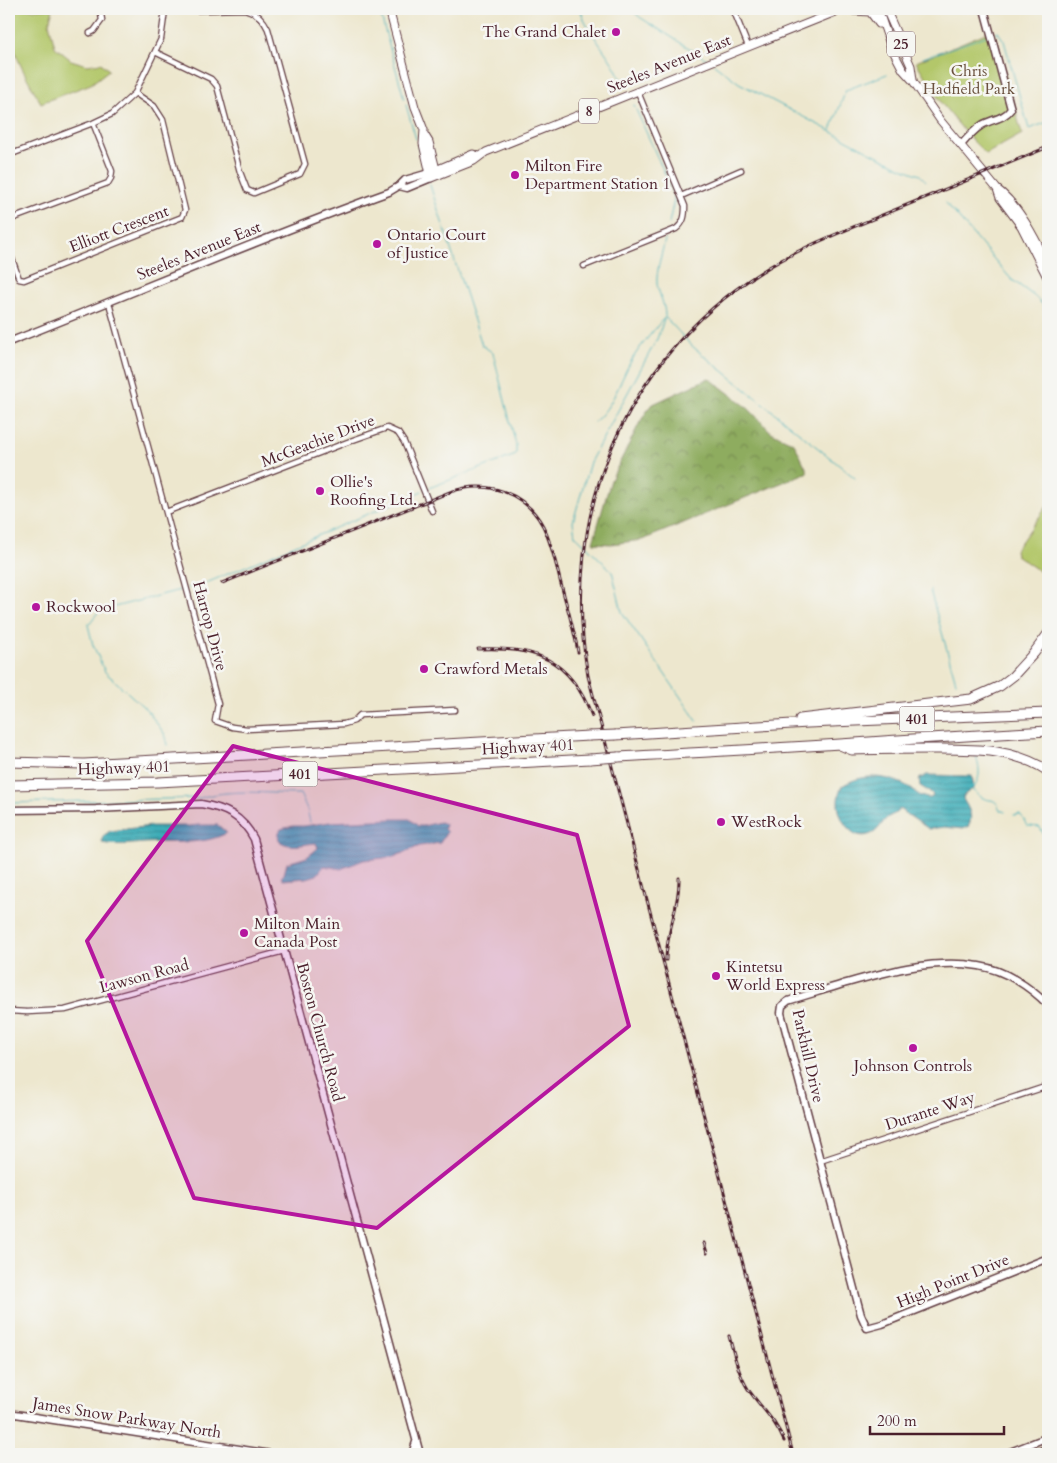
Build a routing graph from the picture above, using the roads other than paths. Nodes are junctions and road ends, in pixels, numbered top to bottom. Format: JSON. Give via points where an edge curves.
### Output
{"nodes":[{"id":1,"x":100,"y":9,"type":"edge"},
{"id":2,"x":389,"y":9,"type":"edge"},
{"id":3,"x":733,"y":9,"type":"edge"},
{"id":4,"x":849,"y":9,"type":"edge"},
{"id":5,"x":878,"y":9,"type":"edge"},
{"id":6,"x":886,"y":9,"type":"edge"},
{"id":7,"x":984,"y":9,"type":"edge"},
{"id":8,"x":165,"y":10,"type":"edge"},
{"id":9,"x":886,"y":32,"type":"junction"},
{"id":10,"x":90,"y":33,"type":"dead end"},
{"id":11,"x":748,"y":46,"type":"junction"},
{"id":12,"x":156,"y":52,"type":"junction"},
{"id":13,"x":913,"y":81,"type":"junction"},
{"id":14,"x":638,"y":92,"type":"junction"},
{"id":15,"x":135,"y":93,"type":"junction"},
{"id":16,"x":93,"y":123,"type":"junction"},
{"id":17,"x":961,"y":145,"type":"junction"},
{"id":18,"x":9,"y":155,"type":"edge"},
{"id":19,"x":740,"y":170,"type":"dead end"},
{"id":20,"x":434,"y":174,"type":"junction"},
{"id":21,"x":997,"y":189,"type":"junction"},
{"id":22,"x":681,"y":196,"type":"junction"},
{"id":23,"x":9,"y":220,"type":"edge"},
{"id":24,"x":9,"y":250,"type":"edge"},
{"id":25,"x":1048,"y":264,"type":"edge"},
{"id":26,"x":584,"y":266,"type":"dead end"},
{"id":27,"x":1048,"y":279,"type":"edge"},
{"id":28,"x":109,"y":303,"type":"junction"},
{"id":29,"x":9,"y":342,"type":"edge"},
{"id":30,"x":432,"y":511,"type":"dead end"},
{"id":31,"x":166,"y":512,"type":"junction"},
{"id":32,"x":1048,"y":634,"type":"edge"},
{"id":33,"x":455,"y":710,"type":"dead end"},
{"id":34,"x":1048,"y":713,"type":"edge"},
{"id":35,"x":786,"y":725,"type":"junction"},
{"id":36,"x":1048,"y":731,"type":"edge"},
{"id":37,"x":837,"y":744,"type":"junction"},
{"id":38,"x":9,"y":762,"type":"edge"},
{"id":39,"x":1048,"y":771,"type":"edge"},
{"id":40,"x":9,"y":785,"type":"edge"},
{"id":41,"x":9,"y":810,"type":"edge"},
{"id":42,"x":284,"y":951,"type":"junction"},
{"id":43,"x":1048,"y":1005,"type":"edge"},
{"id":44,"x":9,"y":1011,"type":"edge"},
{"id":45,"x":1048,"y":1086,"type":"edge"},
{"id":46,"x":820,"y":1161,"type":"junction"},
{"id":47,"x":1048,"y":1258,"type":"edge"},
{"id":48,"x":867,"y":1328,"type":"joint"},
{"id":49,"x":9,"y":1413,"type":"edge"},
{"id":50,"x":1048,"y":1437,"type":"edge"},
{"id":51,"x":417,"y":1441,"type":"junction"},
{"id":52,"x":1048,"y":1448,"type":"edge"},
{"id":53,"x":1017,"y":1452,"type":"edge"},
{"id":54,"x":271,"y":1454,"type":"edge"},
{"id":55,"x":412,"y":1454,"type":"edge"},
{"id":56,"x":420,"y":1454,"type":"edge"},
{"id":57,"x":1005,"y":1454,"type":"edge"},
{"id":58,"x":1034,"y":1454,"type":"edge"}],
"edges":[{"from":1,"to":10,"type":"street","via":[[102,20]]},
{"from":2,"to":20,"type":"main road","via":[[424,134],[423,144]]},
{"from":3,"to":11,"type":"street"},
{"from":4,"to":9,"type":"main road","via":[[870,12]]},
{"from":4,"to":11,"type":"main road","name":"Steeles Avenue East","number":"8"},
{"from":5,"to":9,"type":"main road","number":"25"},
{"from":6,"to":13,"type":"main road","number":"25","via":[[911,66]]},
{"from":7,"to":17,"type":"street","via":[[1011,109],[1003,117],[976,129]]},
{"from":8,"to":12,"type":"street"},
{"from":8,"to":12,"type":"street","via":[[244,9],[262,18],[268,29],[305,164],[300,174],[254,193],[247,190],[217,86],[211,79]]},
{"from":9,"to":13,"type":"main road","number":"25","via":[[903,70]]},
{"from":11,"to":14,"type":"main road","name":"Steeles Avenue East","number":"8"},
{"from":12,"to":15,"type":"street"},
{"from":13,"to":17,"type":"main road","number":"25"},
{"from":14,"to":20,"type":"main road","name":"Steeles Avenue East","number":"8","via":[[479,156],[473,154]]},
{"from":14,"to":22,"type":"street"},
{"from":15,"to":16,"type":"street","via":[[112,114]]},
{"from":15,"to":24,"type":"street","name":"Elliott Crescent","via":[[154,106],[163,120],[185,210],[182,217],[24,280],[16,275]]},
{"from":16,"to":18,"type":"street"},
{"from":16,"to":23,"type":"street","via":[[112,171],[108,183]]},
{"from":17,"to":21,"type":"main road","number":"25"},
{"from":19,"to":22,"type":"street"},
{"from":20,"to":28,"type":"street","name":"Steeles Avenue East","number":"8","via":[[407,188],[399,186],[294,226]]},
{"from":21,"to":25,"type":"main road","number":"25","via":[[1025,222]]},
{"from":21,"to":27,"type":"main road","number":"25","via":[[1021,226]]},
{"from":22,"to":26,"type":"street","via":[[685,213],[679,227]]},
{"from":28,"to":29,"type":"street","name":"Steeles Avenue East","number":"8"},
{"from":28,"to":31,"type":"street","name":"Harrop Drive"},
{"from":30,"to":31,"type":"street","name":"McGeachie Drive","via":[[404,442],[398,433],[387,428]]},
{"from":31,"to":33,"type":"street","name":"Harrop Drive","via":[[218,704],[215,721],[247,729],[344,724],[360,715]]},
{"from":32,"to":35,"type":"highway","via":[[1013,676],[1000,686],[971,699],[798,719]]},
{"from":34,"to":35,"type":"highway","name":"Highway 401","number":"401"},
{"from":35,"to":38,"type":"highway","name":"Highway 401","number":"401","bridge":true,"via":[[84,764]]},
{"from":36,"to":37,"type":"highway","name":"Highway 401","number":"401"},
{"from":37,"to":39,"type":"highway","via":[[852,750],[981,749],[1023,758]]},
{"from":37,"to":40,"type":"highway","name":"Highway 401","number":"401","bridge":true,"via":[[158,782]]},
{"from":41,"to":42,"type":"street","name":"Boston Church Road","via":[[201,804],[233,814],[254,838]]},
{"from":42,"to":44,"type":"street","name":"Lawson Road","via":[[65,1010]]},
{"from":42,"to":51,"type":"street","name":"Boston Church Road"},
{"from":43,"to":46,"type":"street","name":"Parkhill Drive","via":[[1008,976],[980,966],[958,964],[893,970],[784,1003],[781,1013]]},
{"from":45,"to":46,"type":"street","name":"Durante Way"},
{"from":46,"to":48,"type":"street","name":"Parkhill Drive"},
{"from":47,"to":48,"type":"street","name":"High Point Drive"},
{"from":49,"to":54,"type":"street","name":"James Snow Parkway North"},
{"from":50,"to":53,"type":"street"},
{"from":51,"to":55,"type":"street"},
{"from":51,"to":56,"type":"street","name":"Boston Church Road"},
{"from":52,"to":58,"type":"street"},
{"from":53,"to":57,"type":"street"}]}
